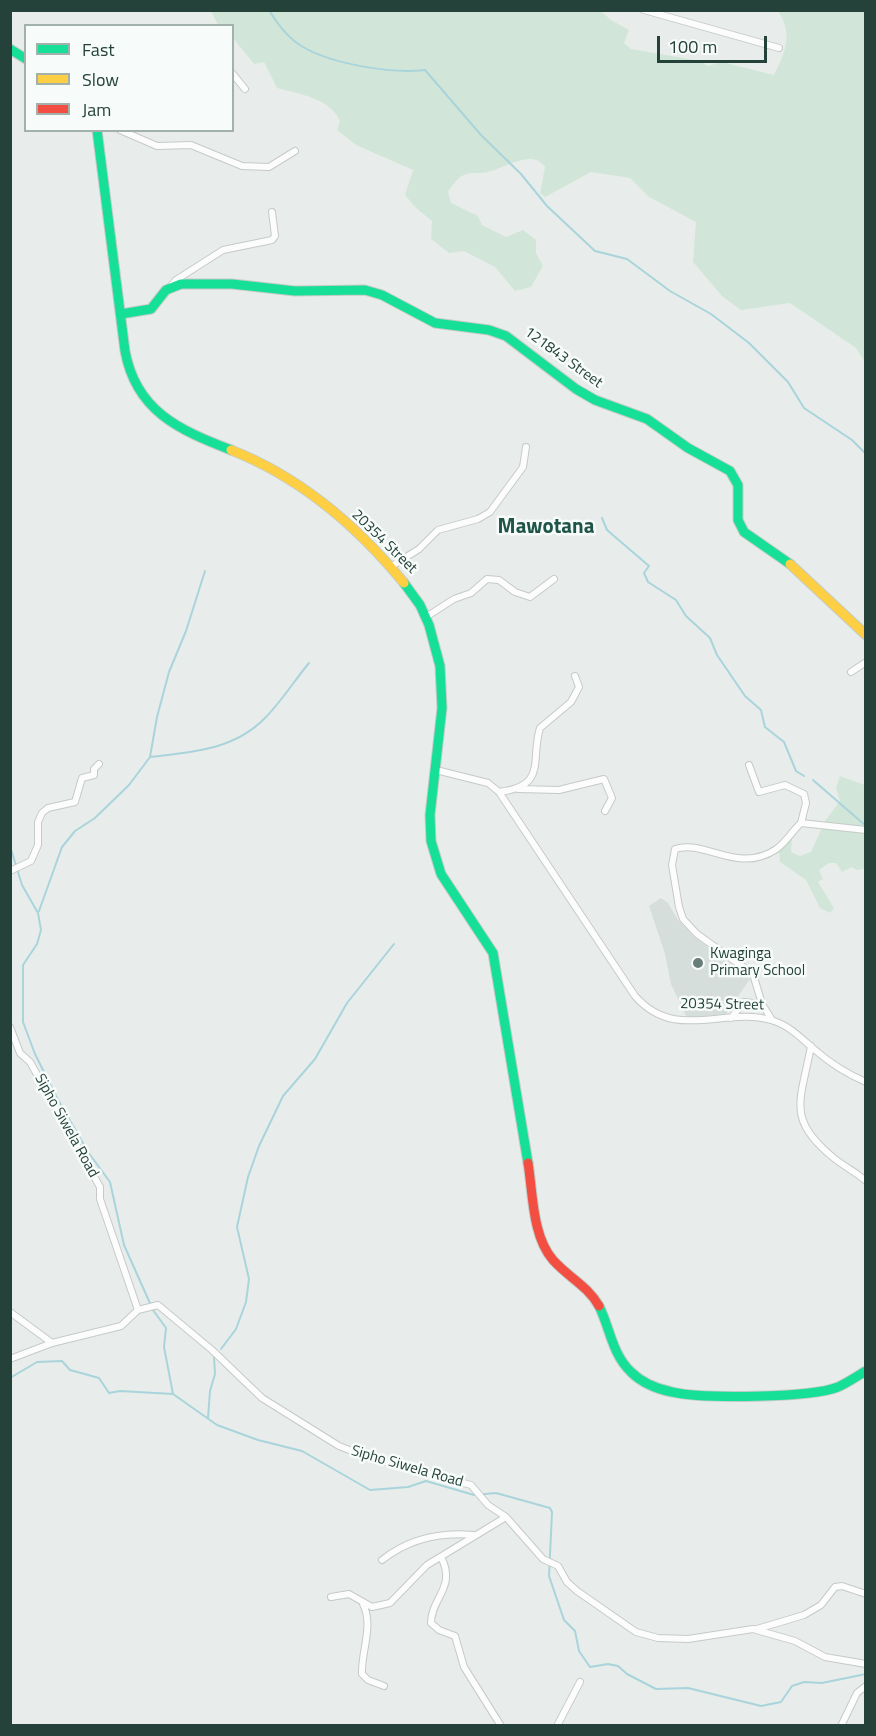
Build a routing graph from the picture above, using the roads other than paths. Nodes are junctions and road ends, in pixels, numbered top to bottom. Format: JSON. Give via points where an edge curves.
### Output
{"nodes":[{"id":1,"x":644,"y":10,"type":"edge"},
{"id":2,"x":779,"y":48,"type":"dead end"},
{"id":3,"x":10,"y":50,"type":"edge"},
{"id":4,"x":24,"y":58,"type":"edge"},
{"id":5,"x":234,"y":75,"type":"edge"},
{"id":6,"x":245,"y":89,"type":"dead end"},
{"id":7,"x":97,"y":132,"type":"edge"},
{"id":8,"x":125,"y":132,"type":"edge"},
{"id":9,"x":295,"y":151,"type":"dead end"},
{"id":10,"x":272,"y":212,"type":"dead end"},
{"id":11,"x":170,"y":288,"type":"junction"},
{"id":12,"x":121,"y":314,"type":"junction"},
{"id":13,"x":526,"y":447,"type":"dead end"},
{"id":14,"x":392,"y":566,"type":"junction"},
{"id":15,"x":554,"y":579,"type":"dead end"},
{"id":16,"x":426,"y":617,"type":"junction"},
{"id":17,"x":866,"y":634,"type":"edge"},
{"id":18,"x":866,"y":662,"type":"edge"},
{"id":19,"x":851,"y":672,"type":"dead end"},
{"id":20,"x":575,"y":676,"type":"dead end"},
{"id":21,"x":99,"y":764,"type":"dead end"},
{"id":22,"x":749,"y":765,"type":"dead end"},
{"id":23,"x":436,"y":770,"type":"junction"},
{"id":24,"x":514,"y":790,"type":"junction"},
{"id":25,"x":499,"y":792,"type":"junction"},
{"id":26,"x":605,"y":811,"type":"dead end"},
{"id":27,"x":801,"y":823,"type":"junction"},
{"id":28,"x":866,"y":830,"type":"edge"},
{"id":29,"x":10,"y":871,"type":"edge"},
{"id":30,"x":762,"y":1004,"type":"junction"},
{"id":31,"x":731,"y":1018,"type":"junction"},
{"id":32,"x":772,"y":1020,"type":"junction"},
{"id":33,"x":10,"y":1027,"type":"edge"},
{"id":34,"x":811,"y":1046,"type":"junction"},
{"id":35,"x":866,"y":1082,"type":"edge"},
{"id":36,"x":866,"y":1181,"type":"edge"},
{"id":37,"x":138,"y":1310,"type":"junction"},
{"id":38,"x":10,"y":1312,"type":"edge"},
{"id":39,"x":52,"y":1343,"type":"junction"},
{"id":40,"x":10,"y":1359,"type":"edge"},
{"id":41,"x":866,"y":1371,"type":"edge"},
{"id":42,"x":506,"y":1517,"type":"junction"},
{"id":43,"x":473,"y":1535,"type":"junction"},
{"id":44,"x":441,"y":1557,"type":"junction"},
{"id":45,"x":382,"y":1560,"type":"dead end"},
{"id":46,"x":866,"y":1594,"type":"edge"},
{"id":47,"x":331,"y":1597,"type":"dead end"},
{"id":48,"x":363,"y":1604,"type":"junction"},
{"id":49,"x":753,"y":1629,"type":"junction"},
{"id":50,"x":866,"y":1664,"type":"edge"},
{"id":51,"x":580,"y":1682,"type":"dead end"},
{"id":52,"x":384,"y":1686,"type":"dead end"},
{"id":53,"x":866,"y":1686,"type":"edge"},
{"id":54,"x":501,"y":1725,"type":"edge"},
{"id":55,"x":557,"y":1725,"type":"edge"},
{"id":56,"x":841,"y":1725,"type":"edge"}],
"edges":[{"from":1,"to":2,"type":"street"},
{"from":3,"to":4,"type":"street"},
{"from":5,"to":6,"type":"street"},
{"from":7,"to":12,"type":"street","name":"20354 Street"},
{"from":8,"to":9,"type":"street","via":[[163,147],[191,145],[242,166],[269,167]]},
{"from":10,"to":11,"type":"street","via":[[272,240],[223,250],[176,280]]},
{"from":11,"to":12,"type":"street","via":[[151,309]]},
{"from":11,"to":17,"type":"street","name":"121843 Street","via":[[181,284],[232,284],[295,291],[365,290],[435,322],[506,336],[576,389],[647,419],[730,471],[738,484],[738,520],[744,532],[801,571]]},
{"from":12,"to":14,"type":"street","name":"20354 Street","via":[[132,377],[156,412],[177,427],[253,458],[292,480]]},
{"from":13,"to":14,"type":"street","via":[[523,467],[490,512],[438,530],[419,549]]},
{"from":14,"to":16,"type":"street","name":"20354 Street"},
{"from":15,"to":16,"type":"street","via":[[530,597],[499,580],[487,579],[475,591]]},
{"from":16,"to":23,"type":"street","name":"20354 Street","via":[[438,653],[443,688]]},
{"from":18,"to":19,"type":"street"},
{"from":20,"to":24,"type":"street","via":[[579,687],[575,696],[540,728],[533,773],[527,783]]},
{"from":21,"to":29,"type":"street","via":[[94,776],[82,778],[75,802],[42,813],[38,845],[31,861]]},
{"from":22,"to":27,"type":"street","via":[[759,792],[785,785],[804,794]]},
{"from":23,"to":25,"type":"street","via":[[488,783]]},
{"from":23,"to":41,"type":"street","name":"20354 Street","via":[[430,814],[433,850],[449,890],[493,953],[541,1238],[557,1266],[597,1302],[624,1364],[652,1386],[689,1394],[820,1391],[846,1383]]},
{"from":24,"to":25,"type":"street"},
{"from":24,"to":26,"type":"street","via":[[559,790],[604,779],[612,798]]},
{"from":25,"to":31,"type":"street","name":"20354 Street","via":[[643,1004],[682,1021]]},
{"from":27,"to":28,"type":"street"},
{"from":27,"to":30,"type":"street","via":[[775,850],[755,857],[735,859],[678,847],[673,853],[677,900],[683,919],[697,934],[753,974]]},
{"from":30,"to":31,"type":"street","via":[[744,1002]]},
{"from":30,"to":32,"type":"street"},
{"from":31,"to":32,"type":"street","name":"20354 Street"},
{"from":32,"to":34,"type":"street"},
{"from":33,"to":37,"type":"street","name":"Sipho Siwela Road","via":[[20,1053],[30,1062],[100,1187],[100,1199]]},
{"from":34,"to":35,"type":"street","via":[[832,1064]]},
{"from":34,"to":36,"type":"street","via":[[801,1123],[832,1157]]},
{"from":37,"to":39,"type":"street","via":[[121,1326]]},
{"from":37,"to":42,"type":"street","name":"Sipho Siwela Road","via":[[156,1305],[184,1324],[262,1398],[339,1446],[471,1485]]},
{"from":38,"to":39,"type":"street"},
{"from":39,"to":40,"type":"street"},
{"from":42,"to":43,"type":"street"},
{"from":42,"to":49,"type":"street","name":"Sipho Siwela Road","via":[[543,1558],[558,1566],[577,1591],[643,1635],[688,1639]]},
{"from":43,"to":44,"type":"street"},
{"from":43,"to":45,"type":"street","via":[[448,1534],[420,1540],[397,1548]]},
{"from":44,"to":48,"type":"street","via":[[418,1573],[390,1603],[372,1607]]},
{"from":44,"to":54,"type":"street","via":[[445,1588],[431,1623],[455,1636],[464,1667]]},
{"from":46,"to":49,"type":"street","via":[[835,1587],[821,1605],[804,1615]]},
{"from":47,"to":48,"type":"street","via":[[349,1594]]},
{"from":48,"to":52,"type":"street","via":[[367,1610],[367,1639],[362,1674]]},
{"from":49,"to":50,"type":"street","name":"Sipho Siwela Road","via":[[795,1641],[825,1657]]},
{"from":51,"to":55,"type":"street"},
{"from":53,"to":56,"type":"street","via":[[857,1693]]}]}
